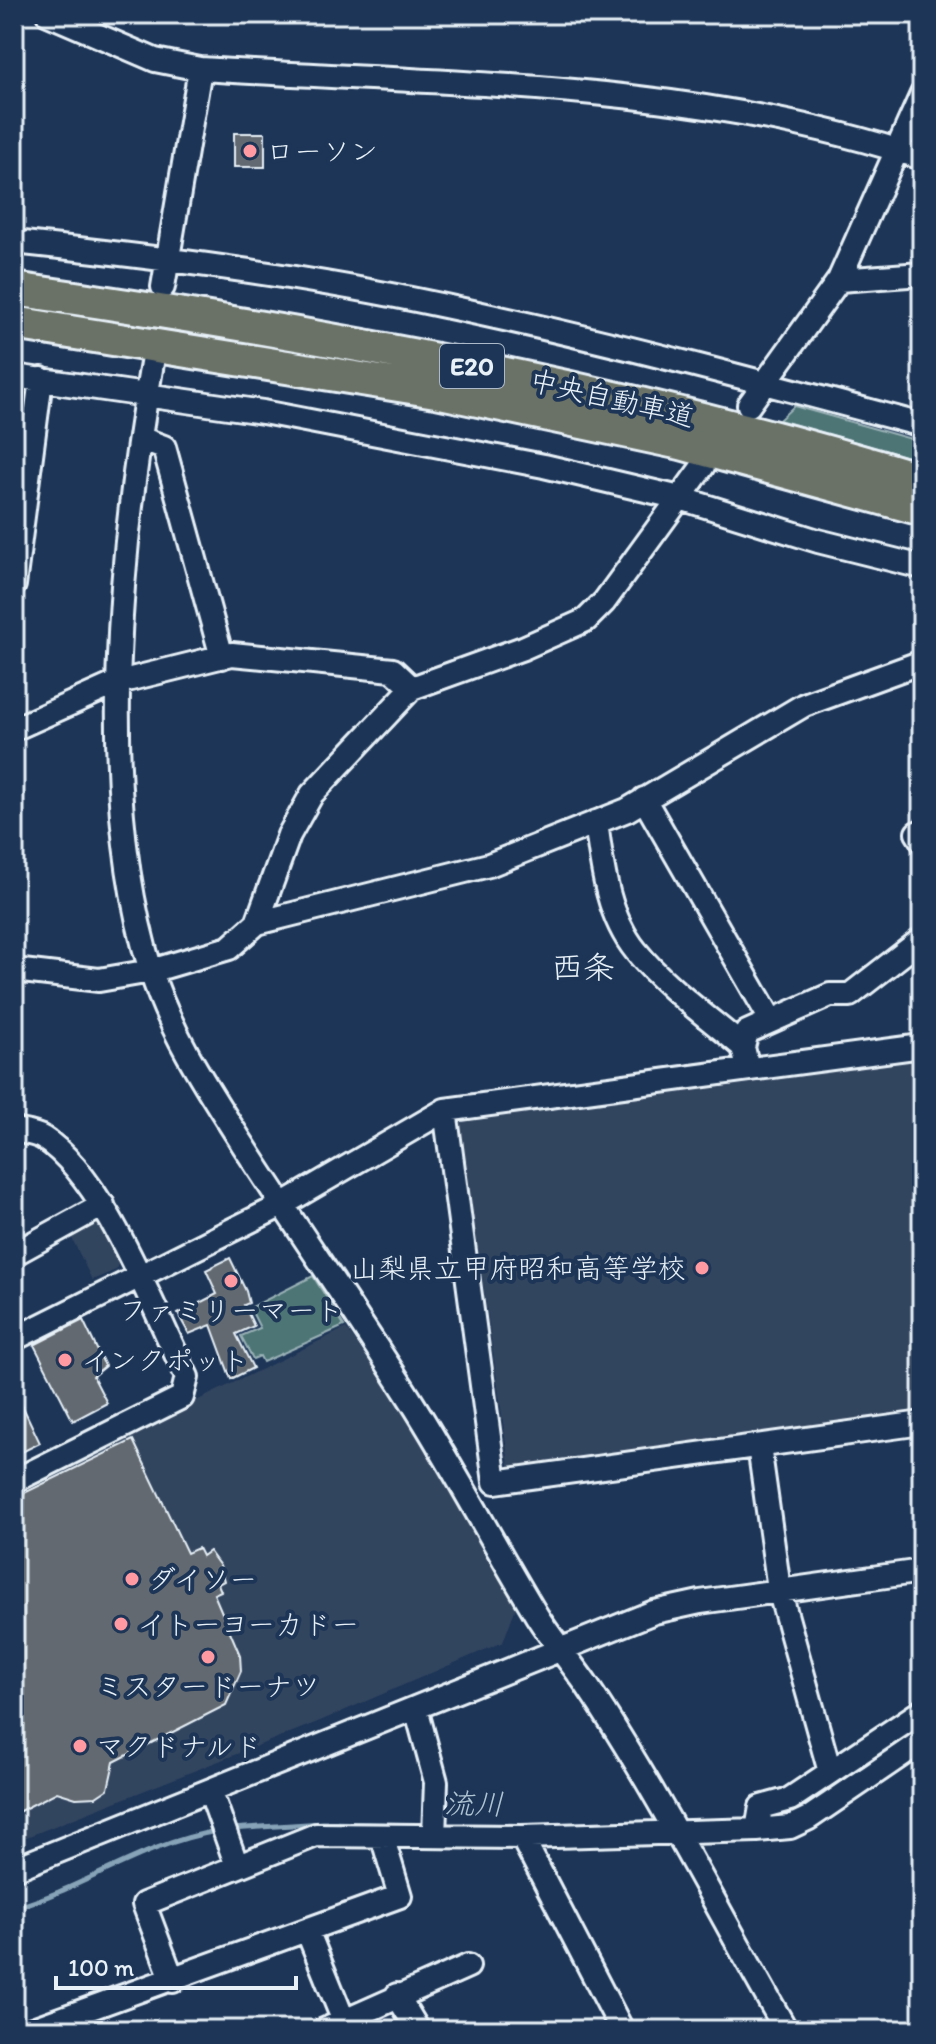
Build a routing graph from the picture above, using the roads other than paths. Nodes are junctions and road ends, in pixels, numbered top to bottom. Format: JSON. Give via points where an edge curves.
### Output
{"nodes":[{"id":1,"x":48,"y":14,"type":"edge"},
{"id":2,"x":200,"y":69,"type":"junction"},
{"id":3,"x":922,"y":94,"type":"edge"},
{"id":4,"x":897,"y":149,"type":"junction"},
{"id":5,"x":922,"y":158,"type":"edge"},
{"id":6,"x":14,"y":242,"type":"edge"},
{"id":7,"x":166,"y":259,"type":"junction"},
{"id":8,"x":922,"y":274,"type":"edge"},
{"id":9,"x":839,"y":280,"type":"junction"},
{"id":10,"x":163,"y":287,"type":"dead end"},
{"id":11,"x":14,"y":289,"type":"edge"},
{"id":12,"x":14,"y":323,"type":"edge"},
{"id":13,"x":152,"y":363,"type":"dead end"},
{"id":14,"x":14,"y":376,"type":"edge"},
{"id":15,"x":41,"y":379,"type":"junction"},
{"id":16,"x":766,"y":383,"type":"junction"},
{"id":17,"x":146,"y":393,"type":"junction"},
{"id":18,"x":749,"y":405,"type":"dead end"},
{"id":19,"x":922,"y":425,"type":"edge"},
{"id":20,"x":140,"y":438,"type":"junction"},
{"id":21,"x":766,"y":465,"type":"junction"},
{"id":22,"x":703,"y":466,"type":"dead end"},
{"id":23,"x":922,"y":480,"type":"edge"},
{"id":24,"x":680,"y":498,"type":"junction"},
{"id":25,"x":922,"y":509,"type":"edge"},
{"id":26,"x":922,"y":521,"type":"edge"},
{"id":27,"x":922,"y":567,"type":"edge"},
{"id":28,"x":14,"y":585,"type":"edge"},
{"id":29,"x":222,"y":657,"type":"junction"},
{"id":30,"x":921,"y":664,"type":"edge"},
{"id":31,"x":119,"y":682,"type":"junction"},
{"id":32,"x":412,"y":688,"type":"junction"},
{"id":33,"x":14,"y":729,"type":"edge"},
{"id":34,"x":644,"y":799,"type":"junction"},
{"id":35,"x":596,"y":822,"type":"junction"},
{"id":36,"x":922,"y":831,"type":"edge"},
{"id":37,"x":922,"y":841,"type":"edge"},
{"id":38,"x":257,"y":923,"type":"junction"},
{"id":39,"x":922,"y":939,"type":"edge"},
{"id":40,"x":14,"y":970,"type":"edge"},
{"id":41,"x":151,"y":971,"type":"junction"},
{"id":42,"x":771,"y":1020,"type":"junction"},
{"id":43,"x":922,"y":1046,"type":"edge"},
{"id":44,"x":745,"y":1058,"type":"junction"},
{"id":45,"x":445,"y":1110,"type":"junction"},
{"id":46,"x":14,"y":1130,"type":"edge"},
{"id":47,"x":103,"y":1205,"type":"junction"},
{"id":48,"x":282,"y":1205,"type":"junction"},
{"id":49,"x":14,"y":1254,"type":"edge"},
{"id":50,"x":138,"y":1278,"type":"junction"},
{"id":51,"x":14,"y":1339,"type":"edge"},
{"id":52,"x":922,"y":1423,"type":"edge"},
{"id":53,"x":759,"y":1446,"type":"junction"},
{"id":54,"x":14,"y":1481,"type":"edge"},
{"id":55,"x":922,"y":1571,"type":"edge"},
{"id":56,"x":779,"y":1589,"type":"junction"},
{"id":57,"x":560,"y":1651,"type":"junction"},
{"id":58,"x":416,"y":1708,"type":"junction"},
{"id":59,"x":922,"y":1711,"type":"edge"},
{"id":60,"x":922,"y":1741,"type":"edge"},
{"id":61,"x":830,"y":1772,"type":"junction"},
{"id":62,"x":211,"y":1793,"type":"junction"},
{"id":63,"x":757,"y":1830,"type":"junction"},
{"id":64,"x":676,"y":1833,"type":"junction"},
{"id":65,"x":382,"y":1836,"type":"junction"},
{"id":66,"x":434,"y":1836,"type":"junction"},
{"id":67,"x":522,"y":1837,"type":"junction"},
{"id":68,"x":237,"y":1866,"type":"junction"},
{"id":69,"x":14,"y":1869,"type":"edge"},
{"id":70,"x":307,"y":1930,"type":"junction"},
{"id":71,"x":468,"y":1966,"type":"dead end"},
{"id":72,"x":173,"y":1981,"type":"junction"},
{"id":73,"x":397,"y":1995,"type":"junction"},
{"id":74,"x":333,"y":2024,"type":"edge"},
{"id":75,"x":30,"y":2030,"type":"edge"},
{"id":76,"x":418,"y":2030,"type":"edge"},
{"id":77,"x":622,"y":2030,"type":"edge"},
{"id":78,"x":786,"y":2030,"type":"edge"}],
"edges":[{"from":1,"to":2,"type":"street","via":[[155,60]]},
{"from":2,"to":4,"type":"street","via":[[598,94],[794,124]]},
{"from":2,"to":7,"type":"street"},
{"from":3,"to":4,"type":"street"},
{"from":4,"to":5,"type":"street"},
{"from":4,"to":9,"type":"street"},
{"from":6,"to":7,"type":"street"},
{"from":7,"to":10,"type":"street"},
{"from":7,"to":16,"type":"street","via":[[438,304]]},
{"from":8,"to":9,"type":"street"},
{"from":9,"to":16,"type":"street"},
{"from":11,"to":23,"type":"highway","name":"中央自動車道","number":"E20","via":[[443,360],[691,416]]},
{"from":12,"to":21,"type":"highway","name":"中央自動車道","number":"E20","via":[[436,391]]},
{"from":13,"to":17,"type":"street"},
{"from":14,"to":15,"type":"street"},
{"from":15,"to":17,"type":"street"},
{"from":15,"to":28,"type":"street"},
{"from":16,"to":18,"type":"street"},
{"from":16,"to":19,"type":"street"},
{"from":17,"to":20,"type":"street"},
{"from":17,"to":24,"type":"street","via":[[503,458]]},
{"from":20,"to":29,"type":"street","via":[[164,447]]},
{"from":20,"to":31,"type":"street"},
{"from":21,"to":25,"type":"highway","name":"中央自動車道","number":"E20"},
{"from":21,"to":26,"type":"highway","via":[[798,485]]},
{"from":22,"to":24,"type":"street"},
{"from":24,"to":27,"type":"street"},
{"from":24,"to":32,"type":"street","via":[[586,620]]},
{"from":29,"to":31,"type":"street"},
{"from":29,"to":32,"type":"street","via":[[393,670]]},
{"from":30,"to":34,"type":"street","via":[[804,705]]},
{"from":31,"to":33,"type":"street"},
{"from":31,"to":41,"type":"street","via":[[126,861]]},
{"from":32,"to":38,"type":"street","via":[[312,794],[289,835]]},
{"from":34,"to":35,"type":"street"},
{"from":34,"to":42,"type":"street"},
{"from":35,"to":38,"type":"street","via":[[489,865]]},
{"from":35,"to":44,"type":"street","via":[[604,880],[636,951]]},
{"from":36,"to":37,"type":"street","via":[[917,833]]},
{"from":38,"to":41,"type":"street","via":[[229,948]]},
{"from":39,"to":42,"type":"street","via":[[850,995],[830,995]]},
{"from":40,"to":41,"type":"street","via":[[99,980]]},
{"from":41,"to":48,"type":"street","via":[[189,1059]]},
{"from":42,"to":44,"type":"street","via":[[747,1032]]},
{"from":43,"to":44,"type":"street"},
{"from":44,"to":45,"type":"street"},
{"from":45,"to":48,"type":"street"},
{"from":45,"to":53,"type":"street","via":[[495,1482]]},
{"from":46,"to":47,"type":"street","via":[[41,1137],[67,1158]]},
{"from":47,"to":49,"type":"street"},
{"from":47,"to":50,"type":"street"},
{"from":48,"to":50,"type":"street"},
{"from":48,"to":57,"type":"street","via":[[412,1401]]},
{"from":50,"to":51,"type":"street"},
{"from":50,"to":54,"type":"street","via":[[187,1377],[182,1397]]},
{"from":52,"to":53,"type":"street"},
{"from":53,"to":56,"type":"street"},
{"from":55,"to":56,"type":"street"},
{"from":56,"to":57,"type":"street","via":[[654,1612]]},
{"from":56,"to":61,"type":"street"},
{"from":57,"to":58,"type":"street"},
{"from":57,"to":64,"type":"street"},
{"from":58,"to":62,"type":"street"},
{"from":58,"to":66,"type":"street","via":[[436,1782]]},
{"from":59,"to":61,"type":"street"},
{"from":60,"to":63,"type":"street","via":[[809,1818],[790,1827]]},
{"from":61,"to":63,"type":"street","via":[[790,1799],[761,1807]]},
{"from":62,"to":68,"type":"street"},
{"from":62,"to":69,"type":"street"},
{"from":63,"to":64,"type":"street"},
{"from":64,"to":67,"type":"street"},
{"from":64,"to":78,"type":"street"},
{"from":65,"to":66,"type":"street"},
{"from":65,"to":68,"type":"street","via":[[316,1835]]},
{"from":65,"to":70,"type":"street","via":[[400,1896]]},
{"from":66,"to":67,"type":"street"},
{"from":67,"to":77,"type":"street"},
{"from":68,"to":72,"type":"street","via":[[144,1904]]},
{"from":70,"to":72,"type":"street"},
{"from":70,"to":74,"type":"street"},
{"from":71,"to":73,"type":"street"},
{"from":72,"to":75,"type":"street"},
{"from":73,"to":74,"type":"street"},
{"from":73,"to":76,"type":"street"}]}
